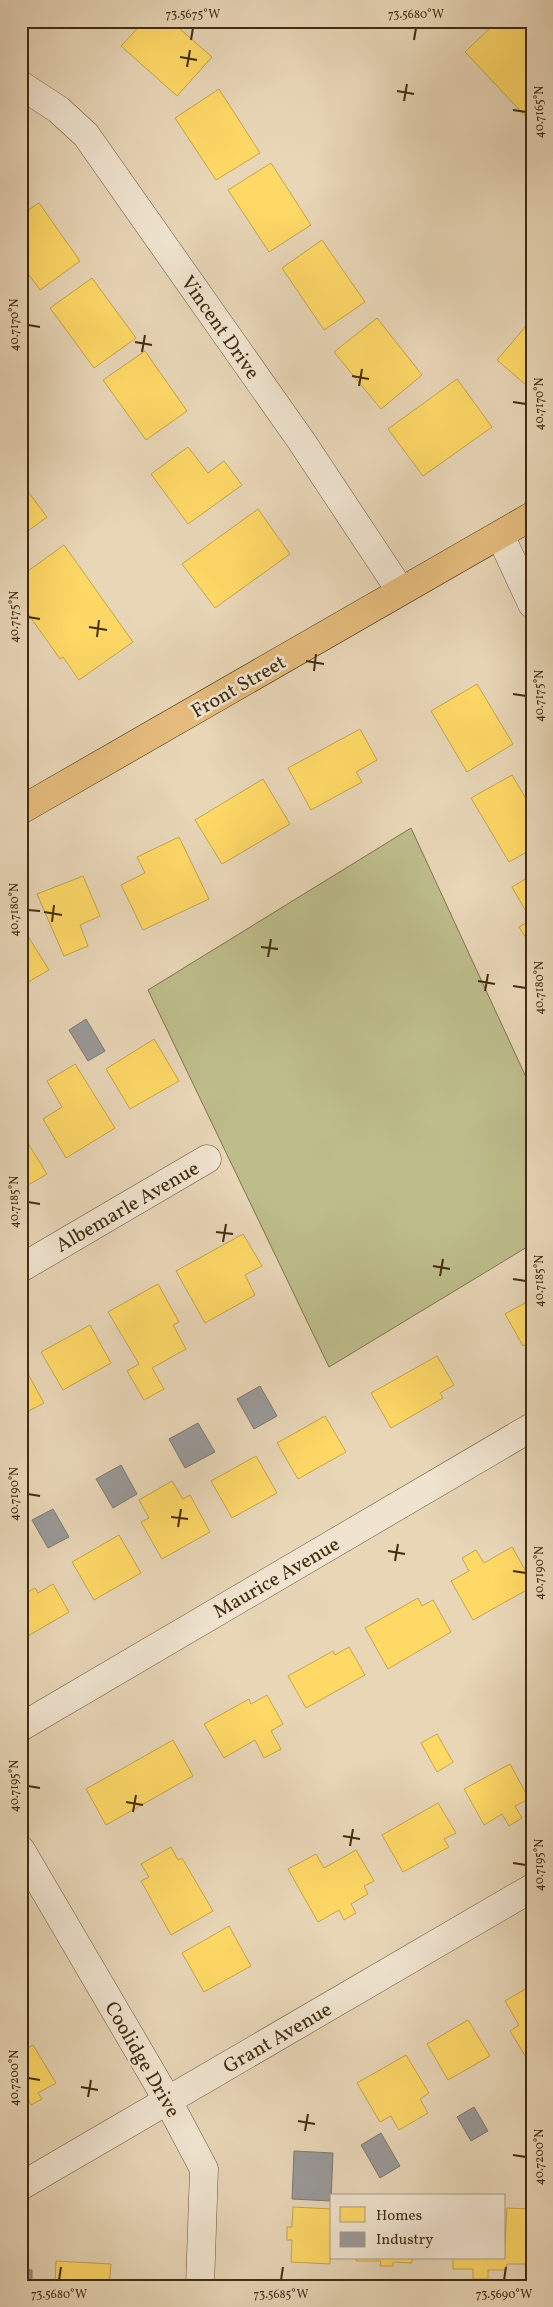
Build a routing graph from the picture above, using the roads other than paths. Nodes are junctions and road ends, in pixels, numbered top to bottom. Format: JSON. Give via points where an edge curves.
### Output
{"nodes":[{"id":1,"x":21,"y":85,"type":"edge"},
{"id":2,"x":532,"y":516,"type":"edge"},
{"id":3,"x":500,"y":535,"type":"junction"},
{"id":4,"x":400,"y":590,"type":"junction"},
{"id":5,"x":532,"y":604,"type":"edge"},
{"id":6,"x":21,"y":810,"type":"edge"},
{"id":7,"x":206,"y":1159,"type":"dead end"},
{"id":8,"x":21,"y":1268,"type":"edge"},
{"id":9,"x":532,"y":1427,"type":"edge"},
{"id":10,"x":21,"y":1727,"type":"edge"},
{"id":11,"x":21,"y":1850,"type":"edge"},
{"id":12,"x":532,"y":1888,"type":"edge"},
{"id":13,"x":168,"y":2101,"type":"junction"},
{"id":14,"x":21,"y":2186,"type":"edge"},
{"id":15,"x":200,"y":2286,"type":"edge"}],
"edges":[{"from":1,"to":4,"type":"street","name":"Vincent Drive","via":[[59,110],[86,135],[302,442]]},
{"from":2,"to":3,"type":"main road","name":"Front Street"},
{"from":3,"to":4,"type":"main road","name":"Front Street"},
{"from":3,"to":5,"type":"street"},
{"from":4,"to":6,"type":"main road","name":"Front Street"},
{"from":7,"to":8,"type":"street","name":"Albemarle Avenue"},
{"from":9,"to":10,"type":"street","name":"Maurice Avenue"},
{"from":11,"to":13,"type":"street","name":"Coolidge Drive"},
{"from":12,"to":13,"type":"street","name":"Grant Avenue"},
{"from":13,"to":14,"type":"street","name":"Grant Avenue"},
{"from":13,"to":15,"type":"street","name":"Coolidge Drive","via":[[204,2170]]}]}
